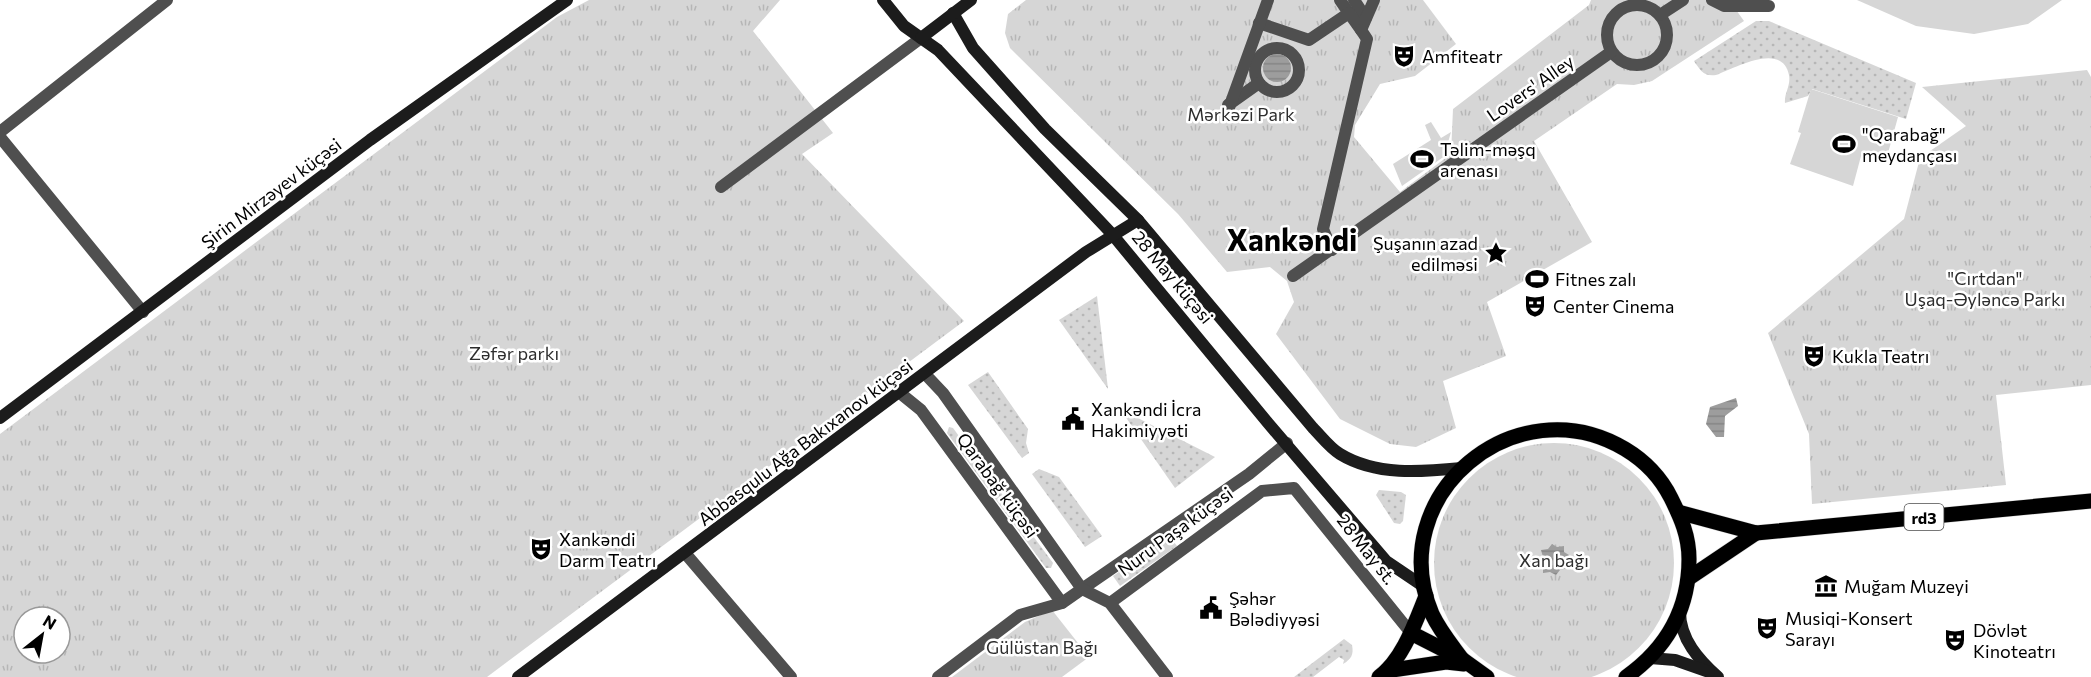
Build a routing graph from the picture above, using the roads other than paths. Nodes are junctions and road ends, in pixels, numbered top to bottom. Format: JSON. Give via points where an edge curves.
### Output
{"nodes":[{"id":1,"x":167,"y":0,"type":"edge"},
{"id":2,"x":567,"y":0,"type":"edge"},
{"id":3,"x":883,"y":0,"type":"edge"},
{"id":4,"x":971,"y":0,"type":"edge"},
{"id":5,"x":1268,"y":0,"type":"edge"},
{"id":6,"x":1340,"y":0,"type":"edge"},
{"id":7,"x":1354,"y":0,"type":"edge"},
{"id":8,"x":1374,"y":0,"type":"edge"},
{"id":9,"x":1683,"y":0,"type":"edge"},
{"id":10,"x":1712,"y":0,"type":"edge"},
{"id":11,"x":1631,"y":2,"type":"edge"},
{"id":12,"x":1769,"y":6,"type":"dead end"},
{"id":13,"x":1349,"y":13,"type":"junction"},
{"id":14,"x":953,"y":14,"type":"junction"},
{"id":15,"x":1660,"y":15,"type":"junction"},
{"id":16,"x":1259,"y":23,"type":"junction"},
{"id":17,"x":1364,"y":24,"type":"junction"},
{"id":18,"x":921,"y":38,"type":"junction"},
{"id":19,"x":1253,"y":39,"type":"junction"},
{"id":20,"x":1266,"y":50,"type":"junction"},
{"id":21,"x":1611,"y":52,"type":"junction"},
{"id":22,"x":1259,"y":83,"type":"junction"},
{"id":23,"x":0,"y":132,"type":"edge"},
{"id":24,"x":0,"y":137,"type":"edge"},
{"id":25,"x":721,"y":187,"type":"dead end"},
{"id":26,"x":1138,"y":220,"type":"junction"},
{"id":27,"x":1112,"y":234,"type":"junction"},
{"id":28,"x":1332,"y":249,"type":"junction"},
{"id":29,"x":1293,"y":276,"type":"dead end"},
{"id":30,"x":143,"y":312,"type":"junction"},
{"id":31,"x":926,"y":375,"type":"junction"},
{"id":32,"x":900,"y":393,"type":"junction"},
{"id":33,"x":0,"y":418,"type":"edge"},
{"id":34,"x":1287,"y":443,"type":"junction"},
{"id":35,"x":1462,"y":468,"type":"junction"},
{"id":36,"x":1294,"y":488,"type":"joint"},
{"id":37,"x":2091,"y":501,"type":"edge"},
{"id":38,"x":1678,"y":512,"type":"junction"},
{"id":39,"x":1756,"y":533,"type":"junction"},
{"id":40,"x":685,"y":553,"type":"junction"},
{"id":41,"x":1689,"y":578,"type":"junction"},
{"id":42,"x":1082,"y":589,"type":"junction"},
{"id":43,"x":1425,"y":591,"type":"junction"},
{"id":44,"x":1062,"y":603,"type":"junction"},
{"id":45,"x":1110,"y":603,"type":"junction"},
{"id":46,"x":1680,"y":612,"type":"junction"},
{"id":47,"x":1411,"y":633,"type":"junction"},
{"id":48,"x":1650,"y":658,"type":"junction"},
{"id":49,"x":1466,"y":662,"type":"junction"},
{"id":50,"x":1383,"y":674,"type":"edge"},
{"id":51,"x":1717,"y":676,"type":"edge"},
{"id":52,"x":518,"y":677,"type":"edge"},
{"id":53,"x":791,"y":677,"type":"edge"},
{"id":54,"x":938,"y":677,"type":"edge"},
{"id":55,"x":1167,"y":677,"type":"edge"},
{"id":56,"x":1487,"y":677,"type":"edge"},
{"id":57,"x":1626,"y":677,"type":"edge"}],
"edges":[{"from":1,"to":23,"type":"street"},
{"from":2,"to":30,"type":"main road","name":"Şirin Mirzəyev küçəsi","via":[[369,140]]},
{"from":3,"to":18,"type":"main road","name":"28 May küçəsi","via":[[904,26]]},
{"from":4,"to":14,"type":"main road"},
{"from":5,"to":16,"type":"street"},
{"from":6,"to":13,"type":"street"},
{"from":7,"to":17,"type":"street"},
{"from":8,"to":17,"type":"street"},
{"from":9,"to":15,"type":"street"},
{"from":10,"to":12,"type":"street","via":[[1724,6]]},
{"from":11,"to":15,"type":"street"},
{"from":11,"to":21,"type":"street","via":[[1609,22],[1606,32]]},
{"from":13,"to":16,"type":"street","via":[[1309,40]]},
{"from":13,"to":17,"type":"street"},
{"from":14,"to":18,"type":"main road"},
{"from":14,"to":26,"type":"main road","name":"28 May küçəsi","via":[[973,48],[1045,129]]},
{"from":15,"to":21,"type":"street","via":[[1667,34],[1655,59],[1636,65],[1625,63]]},
{"from":16,"to":19,"type":"street"},
{"from":17,"to":28,"type":"street","via":[[1367,39],[1323,229]]},
{"from":18,"to":25,"type":"street"},
{"from":18,"to":27,"type":"main road","name":"28 May küçəsi","via":[[938,50]]},
{"from":19,"to":20,"type":"street"},
{"from":19,"to":22,"type":"street","via":[[1227,110]]},
{"from":20,"to":22,"type":"street","via":[[1255,65]]},
{"from":20,"to":22,"type":"street","via":[[1279,47],[1292,53],[1299,64],[1298,78],[1290,88],[1277,92]]},
{"from":21,"to":28,"type":"street","name":"Lovers' Alley"},
{"from":24,"to":30,"type":"street"},
{"from":26,"to":27,"type":"main road","name":"Abbasqulu Ağa Bakıxanov küçəsi"},
{"from":26,"to":35,"type":"main road","name":"28 May küçəsi","via":[[1339,454],[1376,469],[1424,472]]},
{"from":27,"to":31,"type":"main road","name":"Abbasqulu Ağa Bakıxanov küçəsi"},
{"from":27,"to":34,"type":"main road","name":"28 May küçəsi"},
{"from":28,"to":29,"type":"street","name":"Lovers' Alley"},
{"from":30,"to":33,"type":"main road","name":"Şirin Mirzəyev küçəsi"},
{"from":31,"to":32,"type":"main road","name":"Abbasqulu Ağa Bakıxanov küçəsi"},
{"from":31,"to":42,"type":"street","name":"Qarabağ küçəsi","via":[[943,393]]},
{"from":32,"to":40,"type":"main road","name":"Abbasqulu Ağa Bakıxanov küçəsi"},
{"from":32,"to":44,"type":"street","name":"Qarabağ küçəsi","via":[[921,410]]},
{"from":34,"to":42,"type":"street","name":"Nuru Paşa küçəsi","via":[[1249,474]]},
{"from":34,"to":43,"type":"main road","name":"28 May küçəsi","via":[[1386,561]]},
{"from":35,"to":38,"type":"main road","via":[[1486,448],[1514,436],[1544,430],[1589,434],[1617,444],[1642,461],[1666,488]]},
{"from":35,"to":43,"type":"main road","via":[[1439,497],[1428,524],[1422,552]]},
{"from":36,"to":45,"type":"street","name":"Nuru Paşa küçəsi","via":[[1263,491]]},
{"from":36,"to":47,"type":"street","name":"28 May st."},
{"from":37,"to":39,"type":"main road","number":"rd3"},
{"from":38,"to":39,"type":"main road"},
{"from":38,"to":41,"type":"main road","via":[[1689,551]]},
{"from":39,"to":41,"type":"main road"},
{"from":40,"to":52,"type":"main road","name":"Abbasqulu Ağa Bakıxanov küçəsi"},
{"from":40,"to":53,"type":"street"},
{"from":41,"to":46,"type":"main road"},
{"from":42,"to":44,"type":"street","name":"Nuru Paşa küçəsi"},
{"from":42,"to":45,"type":"street"},
{"from":43,"to":47,"type":"main road"},
{"from":43,"to":49,"type":"main road","via":[[1441,632]]},
{"from":44,"to":54,"type":"street","name":"Nuru Paşa küçəsi","via":[[1020,615]]},
{"from":45,"to":55,"type":"street"},
{"from":46,"to":48,"type":"main road","via":[[1672,630]]},
{"from":46,"to":51,"type":"main road","via":[[1683,633],[1690,646]]},
{"from":47,"to":49,"type":"main road"},
{"from":47,"to":50,"type":"main road"},
{"from":48,"to":51,"type":"main road","via":[[1675,660]]},
{"from":48,"to":57,"type":"main road"},
{"from":49,"to":50,"type":"main road"},
{"from":49,"to":56,"type":"main road"}]}
